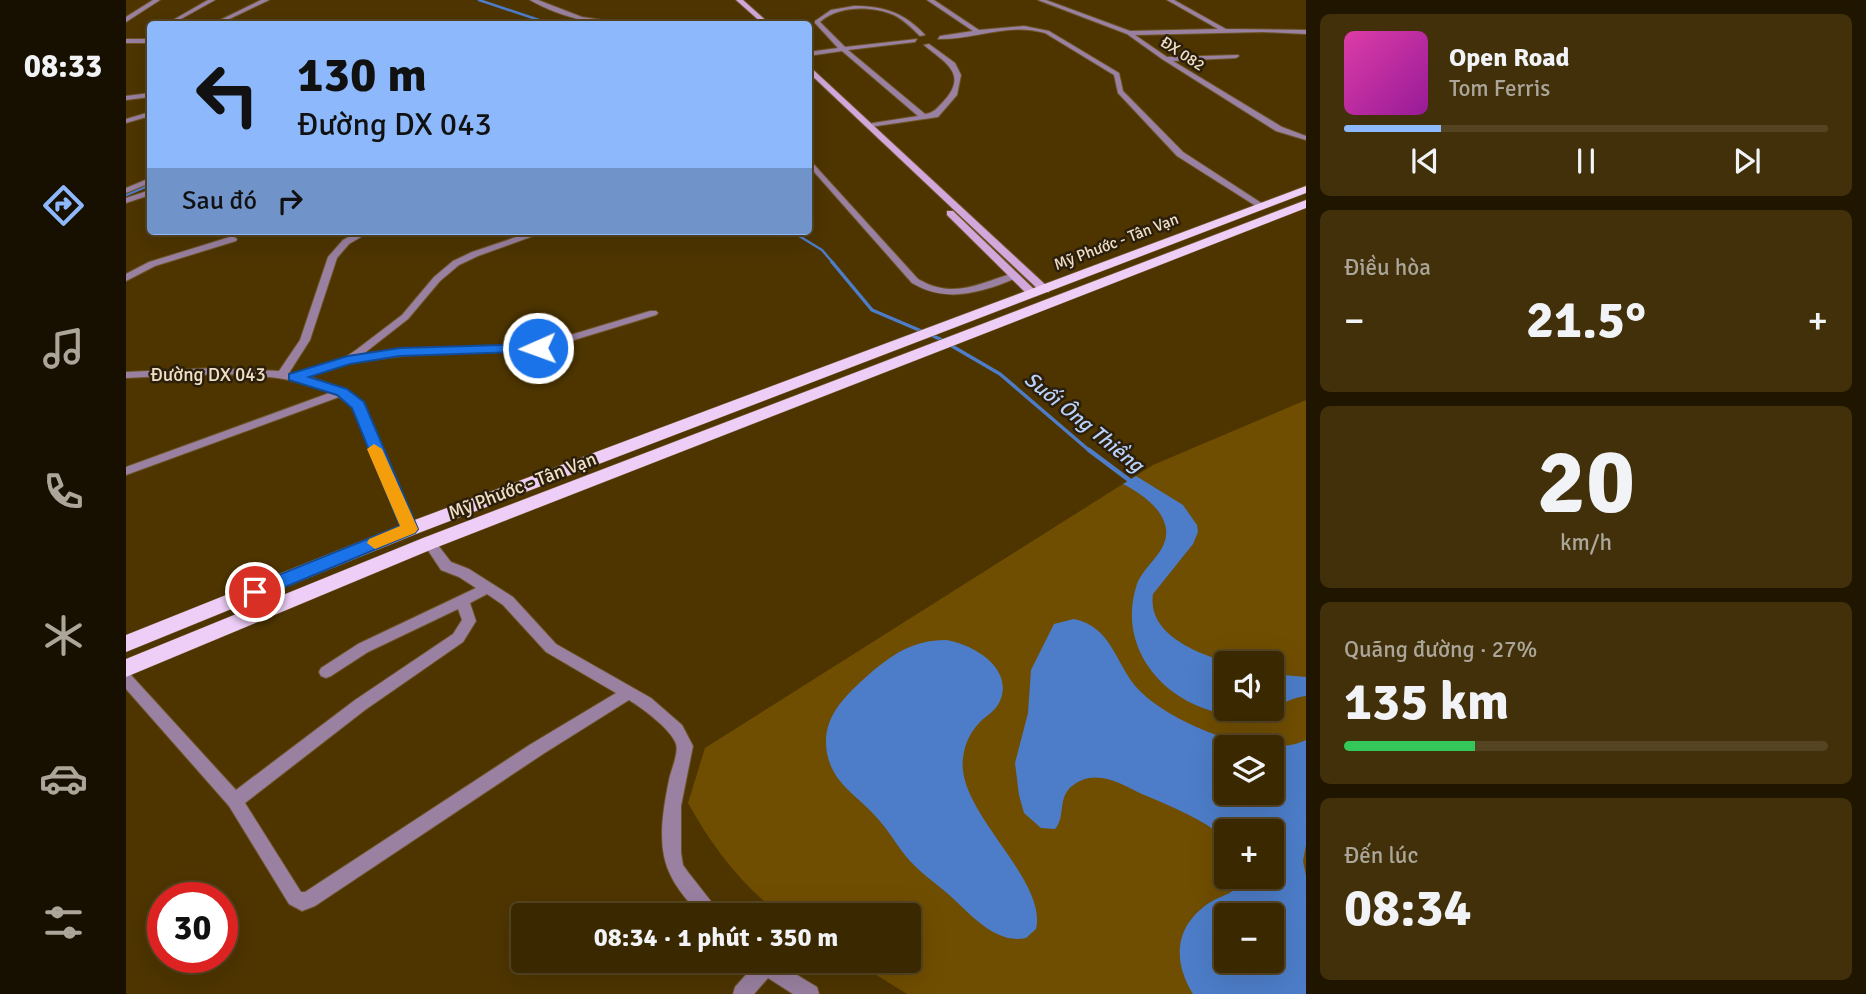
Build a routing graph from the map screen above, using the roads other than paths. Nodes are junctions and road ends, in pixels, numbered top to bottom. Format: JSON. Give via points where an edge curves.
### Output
{"nodes":[{"id":1,"x":158,"y":0,"type":"edge"},
{"id":2,"x":212,"y":0,"type":"edge"},
{"id":3,"x":265,"y":0,"type":"edge"},
{"id":4,"x":533,"y":0,"type":"edge"},
{"id":5,"x":729,"y":0,"type":"edge"},
{"id":6,"x":739,"y":0,"type":"edge"},
{"id":7,"x":930,"y":0,"type":"edge"},
{"id":8,"x":1041,"y":0,"type":"edge"},
{"id":9,"x":1170,"y":0,"type":"edge"},
{"id":10,"x":126,"y":20,"type":"edge"},
{"id":11,"x":174,"y":21,"type":"edge"},
{"id":12,"x":221,"y":21,"type":"edge"},
{"id":13,"x":598,"y":21,"type":"edge"},
{"id":14,"x":752,"y":21,"type":"edge"},
{"id":15,"x":764,"y":21,"type":"edge"},
{"id":16,"x":1224,"y":30,"type":"junction"},
{"id":17,"x":1306,"y":32,"type":"edge"},
{"id":18,"x":980,"y":33,"type":"junction"},
{"id":19,"x":1129,"y":33,"type":"junction"},
{"id":20,"x":922,"y":35,"type":"junction"},
{"id":21,"x":147,"y":37,"type":"edge"},
{"id":22,"x":940,"y":38,"type":"junction"},
{"id":23,"x":915,"y":40,"type":"junction"},
{"id":24,"x":126,"y":41,"type":"edge"},
{"id":25,"x":140,"y":41,"type":"junction"},
{"id":26,"x":147,"y":41,"type":"edge"},
{"id":27,"x":927,"y":45,"type":"junction"},
{"id":28,"x":843,"y":50,"type":"junction"},
{"id":29,"x":812,"y":54,"type":"edge"},
{"id":30,"x":1236,"y":56,"type":"dead end"},
{"id":31,"x":1166,"y":59,"type":"junction"},
{"id":32,"x":812,"y":70,"type":"edge"},
{"id":33,"x":812,"y":80,"type":"edge"},
{"id":34,"x":147,"y":95,"type":"edge"},
{"id":35,"x":126,"y":98,"type":"edge"},
{"id":36,"x":147,"y":115,"type":"edge"},
{"id":37,"x":924,"y":117,"type":"junction"},
{"id":38,"x":126,"y":121,"type":"edge"},
{"id":39,"x":873,"y":125,"type":"junction"},
{"id":40,"x":1306,"y":138,"type":"edge"},
{"id":41,"x":901,"y":159,"type":"junction"},
{"id":42,"x":812,"y":165,"type":"edge"},
{"id":43,"x":147,"y":181,"type":"edge"},
{"id":44,"x":1306,"y":190,"type":"edge"},
{"id":45,"x":126,"y":191,"type":"edge"},
{"id":46,"x":147,"y":192,"type":"edge"},
{"id":47,"x":126,"y":201,"type":"edge"},
{"id":48,"x":1306,"y":204,"type":"edge"},
{"id":49,"x":1262,"y":206,"type":"junction"},
{"id":50,"x":359,"y":235,"type":"edge"},
{"id":51,"x":531,"y":235,"type":"edge"},
{"id":52,"x":233,"y":239,"type":"dead end"},
{"id":53,"x":1014,"y":275,"type":"junction"},
{"id":54,"x":126,"y":278,"type":"edge"},
{"id":55,"x":1039,"y":292,"type":"junction"},
{"id":56,"x":653,"y":313,"type":"dead end"},
{"id":57,"x":348,"y":360,"type":"junction"},
{"id":58,"x":126,"y":375,"type":"edge"},
{"id":59,"x":282,"y":375,"type":"junction"},
{"id":60,"x":294,"y":377,"type":"junction"},
{"id":61,"x":342,"y":392,"type":"junction"},
{"id":62,"x":126,"y":471,"type":"edge"},
{"id":63,"x":410,"y":529,"type":"junction"},
{"id":64,"x":429,"y":543,"type":"junction"},
{"id":65,"x":488,"y":588,"type":"junction"},
{"id":66,"x":462,"y":600,"type":"junction"},
{"id":67,"x":126,"y":644,"type":"edge"},
{"id":68,"x":126,"y":668,"type":"edge"},
{"id":69,"x":326,"y":673,"type":"dead end"},
{"id":70,"x":126,"y":679,"type":"edge"},
{"id":71,"x":628,"y":693,"type":"junction"},
{"id":72,"x":235,"y":801,"type":"junction"},
{"id":73,"x":702,"y":903,"type":"edge"},
{"id":74,"x":756,"y":973,"type":"edge"},
{"id":75,"x":776,"y":973,"type":"edge"},
{"id":76,"x":742,"y":994,"type":"edge"},
{"id":77,"x":810,"y":994,"type":"edge"}],
"edges":[{"from":1,"to":10,"type":"street"},
{"from":2,"to":11,"type":"street"},
{"from":3,"to":12,"type":"street"},
{"from":4,"to":13,"type":"street","via":[[574,17]]},
{"from":5,"to":14,"type":"street"},
{"from":6,"to":15,"type":"street"},
{"from":7,"to":18,"type":"street"},
{"from":8,"to":19,"type":"street","name":"ĐX 082"},
{"from":9,"to":16,"type":"street"},
{"from":16,"to":17,"type":"street"},
{"from":16,"to":19,"type":"street"},
{"from":18,"to":22,"type":"street"},
{"from":18,"to":49,"type":"street","via":[[1042,30],[1108,68],[1117,74],[1120,92],[1180,154]]},
{"from":19,"to":31,"type":"street","name":"ĐX 082"},
{"from":20,"to":22,"type":"street"},
{"from":20,"to":23,"type":"street"},
{"from":20,"to":28,"type":"street","via":[[896,14],[836,10],[817,22]]},
{"from":21,"to":25,"type":"street"},
{"from":22,"to":27,"type":"street","via":[[941,43]]},
{"from":23,"to":27,"type":"street"},
{"from":23,"to":28,"type":"street"},
{"from":24,"to":25,"type":"street"},
{"from":25,"to":26,"type":"street"},
{"from":27,"to":37,"type":"street","via":[[952,63],[958,83],[947,105]]},
{"from":28,"to":29,"type":"street"},
{"from":28,"to":37,"type":"street"},
{"from":30,"to":31,"type":"street"},
{"from":31,"to":40,"type":"street","name":"ĐX 082","via":[[1279,129]]},
{"from":32,"to":39,"type":"street"},
{"from":33,"to":41,"type":"street"},
{"from":34,"to":35,"type":"street"},
{"from":36,"to":38,"type":"street"},
{"from":37,"to":39,"type":"street"},
{"from":39,"to":41,"type":"street"},
{"from":41,"to":53,"type":"street"},
{"from":41,"to":55,"type":"street"},
{"from":42,"to":53,"type":"street","via":[[925,287],[963,293]]},
{"from":43,"to":45,"type":"street"},
{"from":44,"to":49,"type":"main road","name":"Mỹ Phước - Tân Vạn"},
{"from":46,"to":47,"type":"street"},
{"from":48,"to":64,"type":"main road","name":"Mỹ Phước - Tân Vạn"},
{"from":49,"to":55,"type":"main road","name":"Mỹ Phước - Tân Vạn"},
{"from":50,"to":59,"type":"street","via":[[333,257],[305,340]]},
{"from":51,"to":57,"type":"street","via":[[456,263],[426,289],[405,317]]},
{"from":52,"to":54,"type":"street","via":[[152,264]]},
{"from":53,"to":55,"type":"street"},
{"from":55,"to":63,"type":"main road","name":"Mỹ Phước - Tân Vạn"},
{"from":56,"to":57,"type":"street","via":[[538,348],[419,351]]},
{"from":57,"to":60,"type":"street"},
{"from":58,"to":59,"type":"street","name":"Đường DX 043","via":[[230,371]]},
{"from":59,"to":60,"type":"street","name":"Đường DX 043"},
{"from":60,"to":61,"type":"street","name":"Đường DX 043"},
{"from":61,"to":62,"type":"street"},
{"from":61,"to":63,"type":"street","via":[[359,405]]},
{"from":63,"to":67,"type":"main road","name":"Mỹ Phước - Tân Vạn"},
{"from":64,"to":65,"type":"street","via":[[446,566]]},
{"from":64,"to":68,"type":"main road","name":"Mỹ Phước - Tân Vạn"},
{"from":65,"to":66,"type":"street"},
{"from":65,"to":71,"type":"street","via":[[508,601],[551,648]]},
{"from":66,"to":69,"type":"street","via":[[363,648]]},
{"from":66,"to":72,"type":"street","via":[[469,621],[458,638],[360,705]]},
{"from":70,"to":72,"type":"street"},
{"from":71,"to":72,"type":"street","via":[[302,902],[295,898]]},
{"from":71,"to":73,"type":"street","via":[[677,730],[685,746],[671,830],[676,868]]},
{"from":74,"to":76,"type":"street"},
{"from":75,"to":77,"type":"street"}]}
